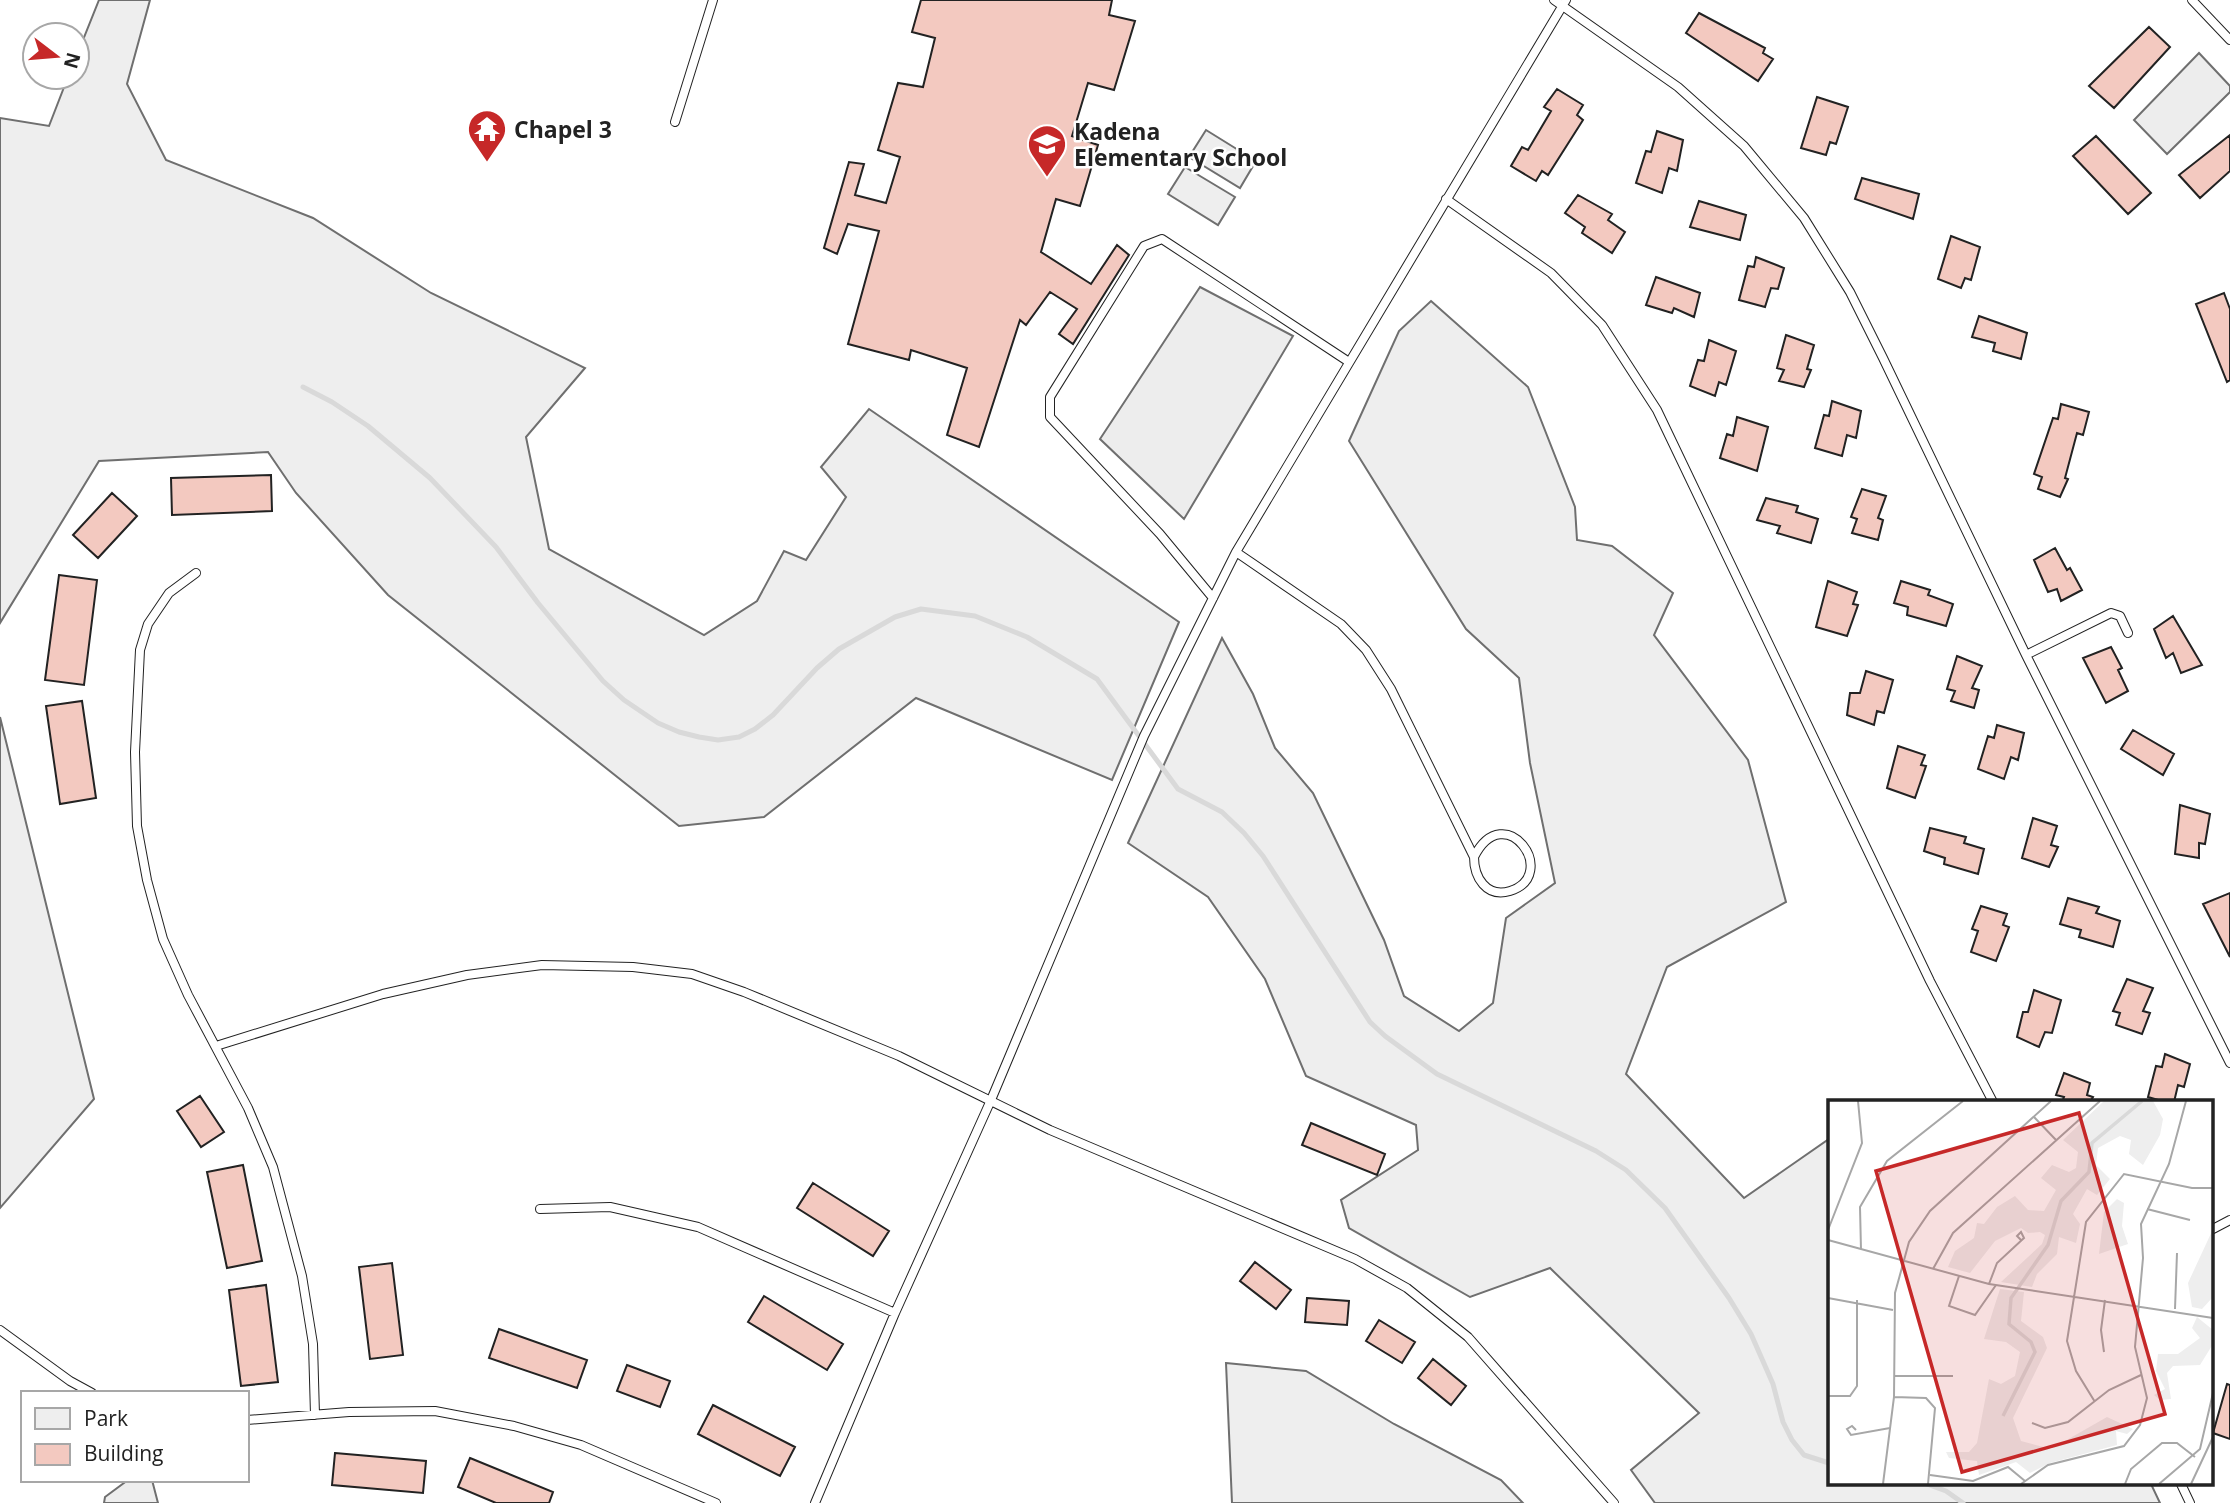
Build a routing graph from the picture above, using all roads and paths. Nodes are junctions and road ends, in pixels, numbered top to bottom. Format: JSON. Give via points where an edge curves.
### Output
{"nodes":[{"id":1,"x":713,"y":0,"type":"edge"},
{"id":2,"x":1554,"y":0,"type":"edge"},
{"id":3,"x":2192,"y":0,"type":"edge"},
{"id":4,"x":1564,"y":3,"type":"edge"},
{"id":5,"x":2230,"y":40,"type":"edge"},
{"id":6,"x":676,"y":122,"type":"dead end"},
{"id":7,"x":1446,"y":199,"type":"junction"},
{"id":8,"x":1349,"y":362,"type":"junction"},
{"id":9,"x":1236,"y":552,"type":"junction"},
{"id":10,"x":196,"y":573,"type":"dead end"},
{"id":11,"x":1213,"y":598,"type":"junction"},
{"id":12,"x":2128,"y":633,"type":"dead end"},
{"id":13,"x":2025,"y":655,"type":"junction"},
{"id":14,"x":1474,"y":856,"type":"junction"},
{"id":15,"x":216,"y":1046,"type":"junction"},
{"id":16,"x":2230,"y":1063,"type":"edge"},
{"id":17,"x":991,"y":1100,"type":"junction"},
{"id":18,"x":1992,"y":1100,"type":"edge"},
{"id":19,"x":540,"y":1209,"type":"dead end"},
{"id":20,"x":2230,"y":1220,"type":"edge"},
{"id":21,"x":2212,"y":1229,"type":"edge"},
{"id":22,"x":895,"y":1313,"type":"junction"},
{"id":23,"x":0,"y":1330,"type":"edge"},
{"id":24,"x":88,"y":1391,"type":"edge"},
{"id":25,"x":315,"y":1415,"type":"junction"},
{"id":26,"x":248,"y":1420,"type":"edge"},
{"id":27,"x":2181,"y":1486,"type":"edge"},
{"id":28,"x":716,"y":1503,"type":"edge"},
{"id":29,"x":815,"y":1503,"type":"edge"},
{"id":30,"x":1614,"y":1503,"type":"edge"},
{"id":31,"x":2190,"y":1503,"type":"edge"}],
"edges":[{"from":1,"to":6,"type":"lane"},
{"from":2,"to":4,"type":"lane"},
{"from":3,"to":5,"type":"lane"},
{"from":4,"to":7,"type":"lane"},
{"from":4,"to":13,"type":"lane","via":[[1678,87],[1744,146],[1804,218],[1884,358]]},
{"from":7,"to":8,"type":"lane"},
{"from":7,"to":18,"type":"lane","via":[[1551,273],[1602,325],[1657,410]]},
{"from":8,"to":9,"type":"lane"},
{"from":8,"to":11,"type":"lane","via":[[1162,239],[1144,246],[1050,397],[1050,417]]},
{"from":9,"to":11,"type":"lane"},
{"from":9,"to":14,"type":"lane","via":[[1342,624],[1366,650],[1391,689]]},
{"from":10,"to":15,"type":"lane","via":[[169,593],[148,624],[140,650],[137,826],[163,939]]},
{"from":11,"to":17,"type":"lane","via":[[1144,736]]},
{"from":12,"to":13,"type":"lane","via":[[2120,616],[2111,613]]},
{"from":13,"to":16,"type":"lane"},
{"from":14,"to":14,"type":"lane","via":[[1480,883],[1493,891],[1517,888],[1530,873],[1528,849],[1509,835],[1486,839]]},
{"from":15,"to":17,"type":"lane","via":[[383,994],[467,975],[542,965],[633,967],[692,974],[744,992],[900,1056]]},
{"from":15,"to":25,"type":"lane","via":[[248,1108],[276,1179],[302,1276],[313,1344]]},
{"from":17,"to":22,"type":"lane"},
{"from":17,"to":30,"type":"lane","via":[[1050,1130],[1355,1259],[1407,1288],[1468,1337]]},
{"from":19,"to":22,"type":"lane","via":[[610,1207],[698,1227]]},
{"from":20,"to":21,"type":"lane"},
{"from":22,"to":29,"type":"lane"},
{"from":23,"to":24,"type":"lane"},
{"from":25,"to":26,"type":"lane"},
{"from":25,"to":28,"type":"lane","via":[[435,1411],[514,1426],[581,1445]]},
{"from":27,"to":31,"type":"lane"}]}
